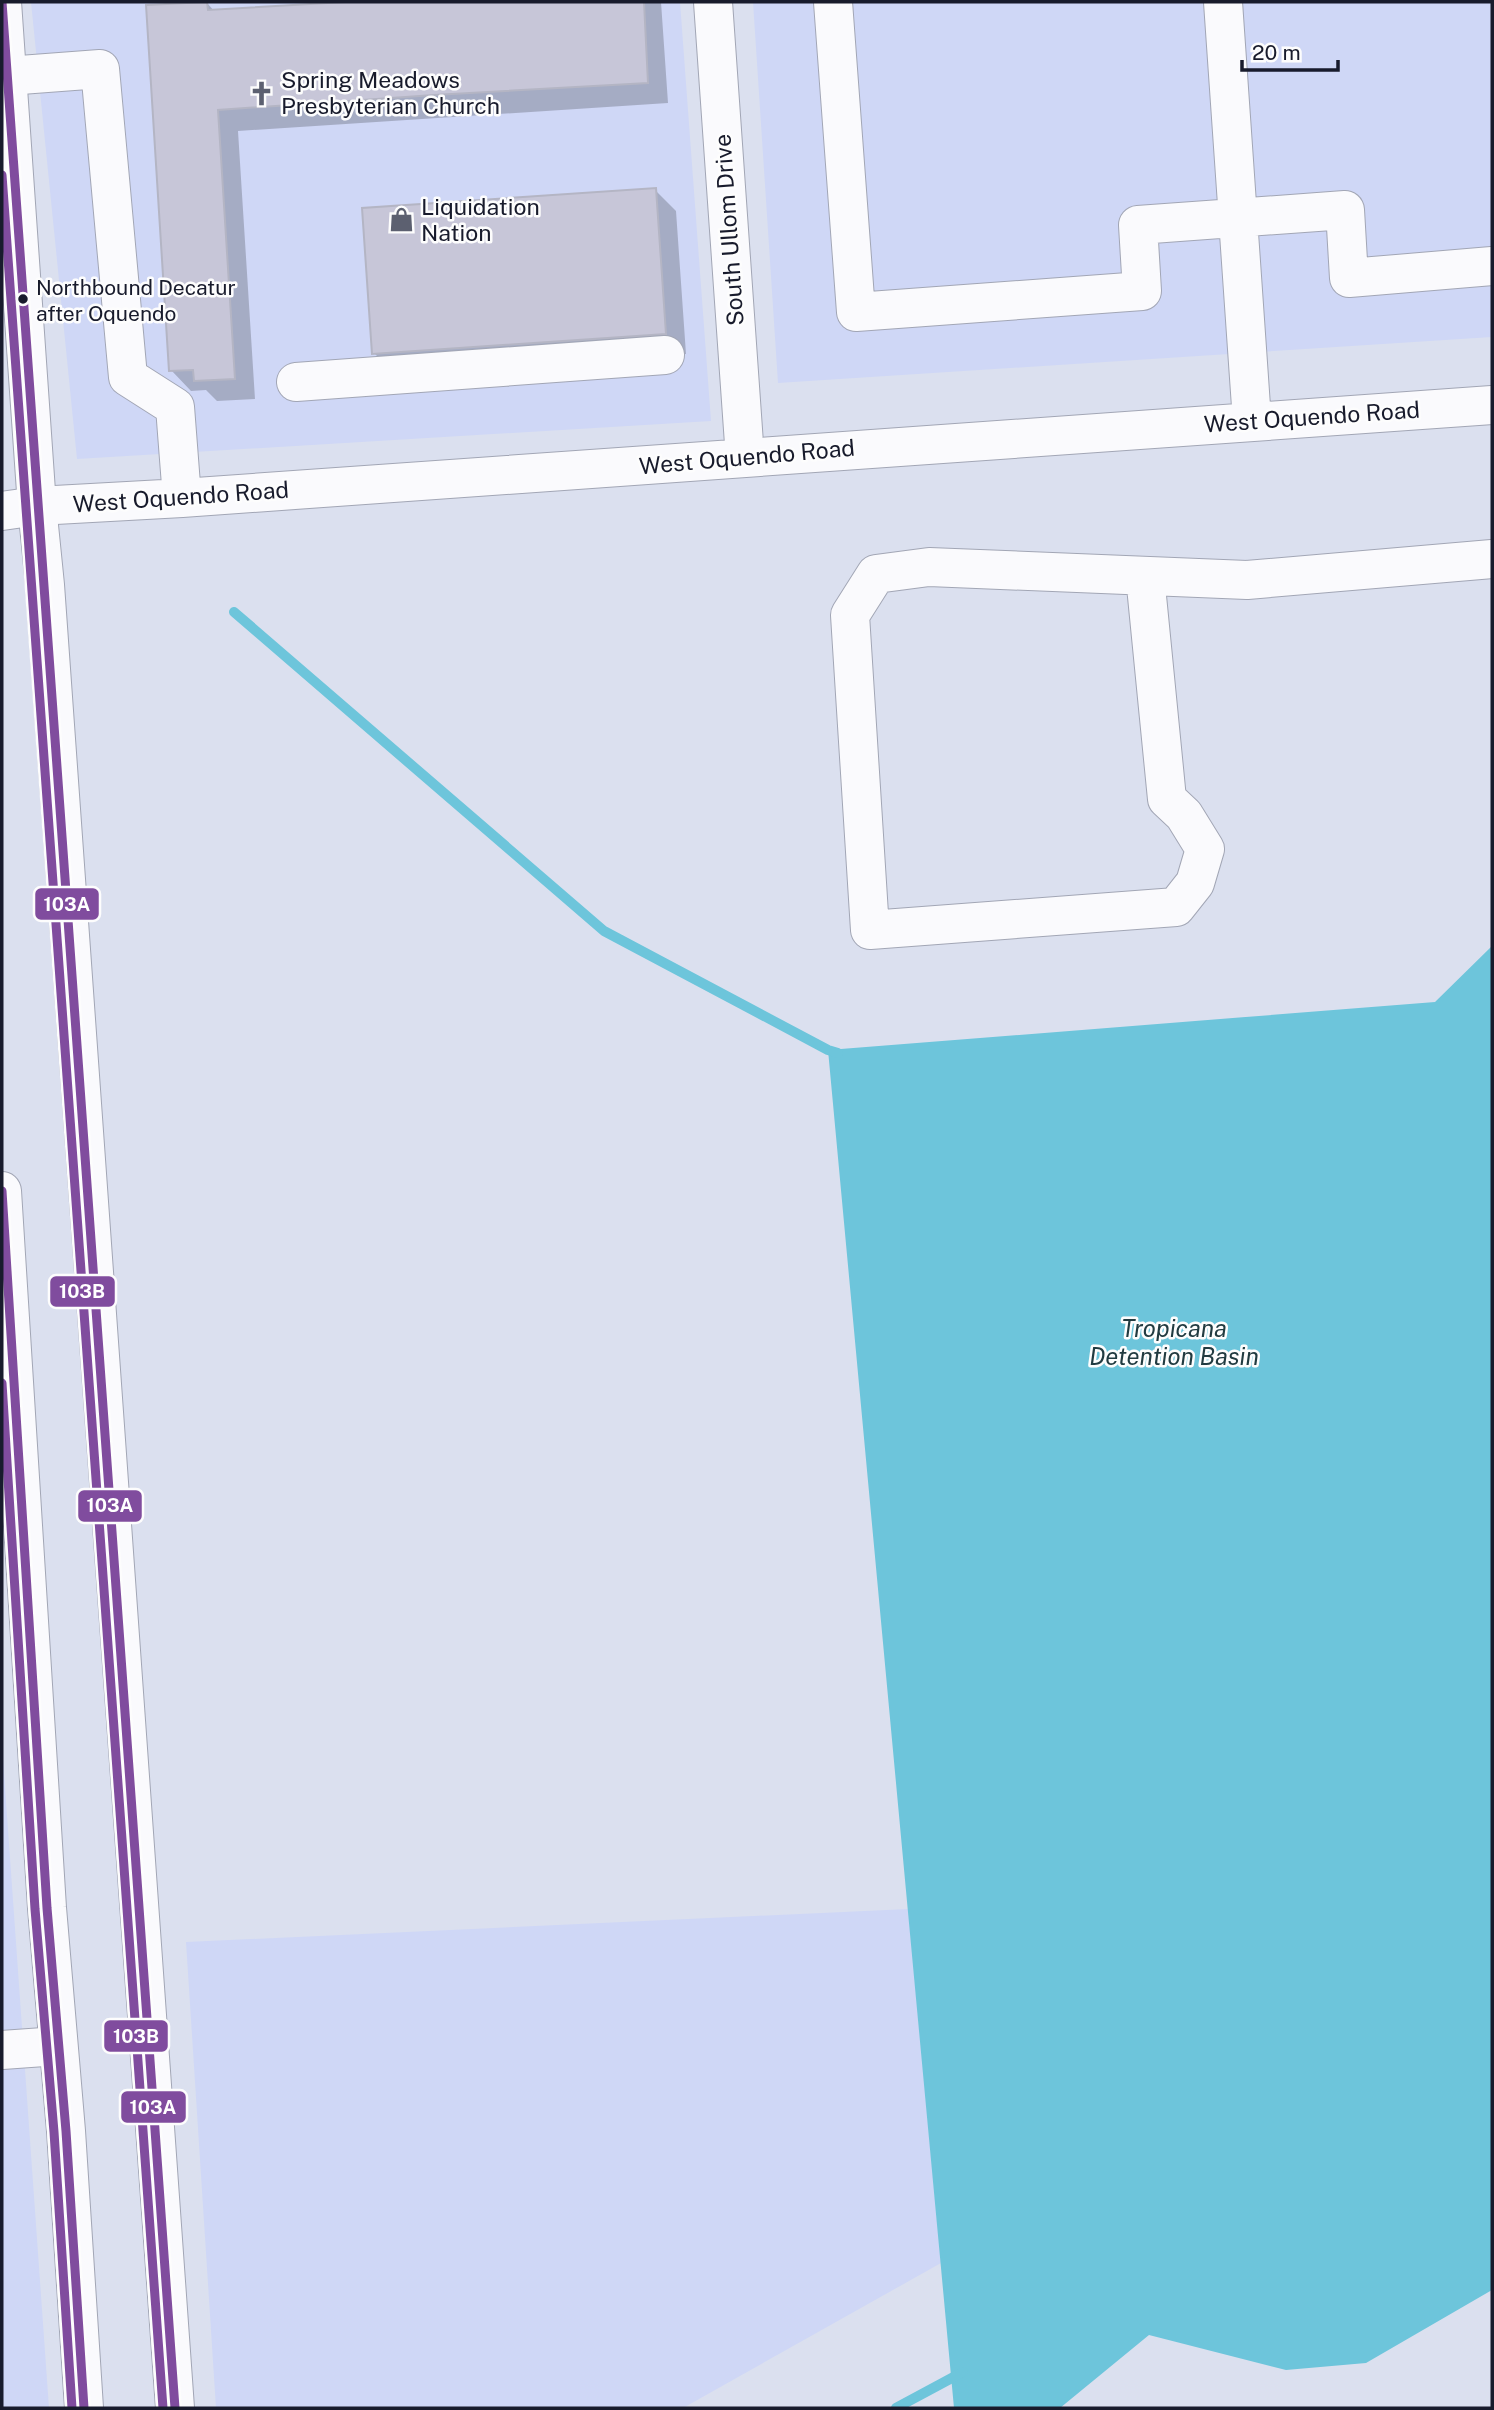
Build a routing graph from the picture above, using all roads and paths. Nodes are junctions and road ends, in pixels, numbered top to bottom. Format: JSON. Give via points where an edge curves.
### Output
{"nodes":[{"id":1,"x":2,"y":2,"type":"edge"},
{"id":2,"x":713,"y":2,"type":"edge"},
{"id":3,"x":833,"y":2,"type":"edge"},
{"id":4,"x":1223,"y":2,"type":"edge"},
{"id":5,"x":5,"y":73,"type":"edge"},
{"id":6,"x":1239,"y":217,"type":"junction"},
{"id":7,"x":1492,"y":266,"type":"edge"},
{"id":8,"x":665,"y":355,"type":"dead end"},
{"id":9,"x":296,"y":382,"type":"dead end"},
{"id":10,"x":1492,"y":405,"type":"edge"},
{"id":11,"x":1252,"y":421,"type":"junction"},
{"id":12,"x":745,"y":458,"type":"junction"},
{"id":13,"x":182,"y":498,"type":"junction"},
{"id":14,"x":19,"y":508,"type":"edge"},
{"id":15,"x":1492,"y":559,"type":"edge"},
{"id":16,"x":1145,"y":576,"type":"junction"},
{"id":17,"x":2,"y":1191,"type":"edge"},
{"id":18,"x":2,"y":1203,"type":"edge"},
{"id":19,"x":58,"y":2046,"type":"junction"},
{"id":20,"x":2,"y":2050,"type":"edge"},
{"id":21,"x":84,"y":2408,"type":"edge"},
{"id":22,"x":175,"y":2408,"type":"edge"}],
"edges":[{"from":1,"to":5,"type":"main road"},
{"from":2,"to":12,"type":"main road","name":"South Ullom Drive"},
{"from":3,"to":6,"type":"main road","via":[[856,312],[1142,291],[1138,225]]},
{"from":4,"to":6,"type":"main road"},
{"from":5,"to":13,"type":"main road","via":[[100,69],[128,377],[175,407]]},
{"from":5,"to":14,"type":"main road"},
{"from":6,"to":7,"type":"main road","via":[[1345,210],[1349,278]]},
{"from":6,"to":11,"type":"main road"},
{"from":8,"to":9,"type":"main road"},
{"from":10,"to":11,"type":"main road","name":"West Oquendo Road"},
{"from":11,"to":12,"type":"main road","name":"West Oquendo Road"},
{"from":12,"to":13,"type":"main road","name":"West Oquendo Road"},
{"from":13,"to":14,"type":"main road","name":"West Oquendo Road"},
{"from":14,"to":22,"type":"main road","via":[[45,585]]},
{"from":15,"to":16,"type":"main road","via":[[1247,580]]},
{"from":16,"to":16,"type":"main road","via":[[929,566],[876,574],[850,615],[870,930],[1176,907],[1195,883],[1205,849],[1184,815],[1167,799]]},
{"from":17,"to":18,"type":"main road"},
{"from":18,"to":19,"type":"main road"},
{"from":19,"to":20,"type":"main road"},
{"from":19,"to":21,"type":"main road"}]}
